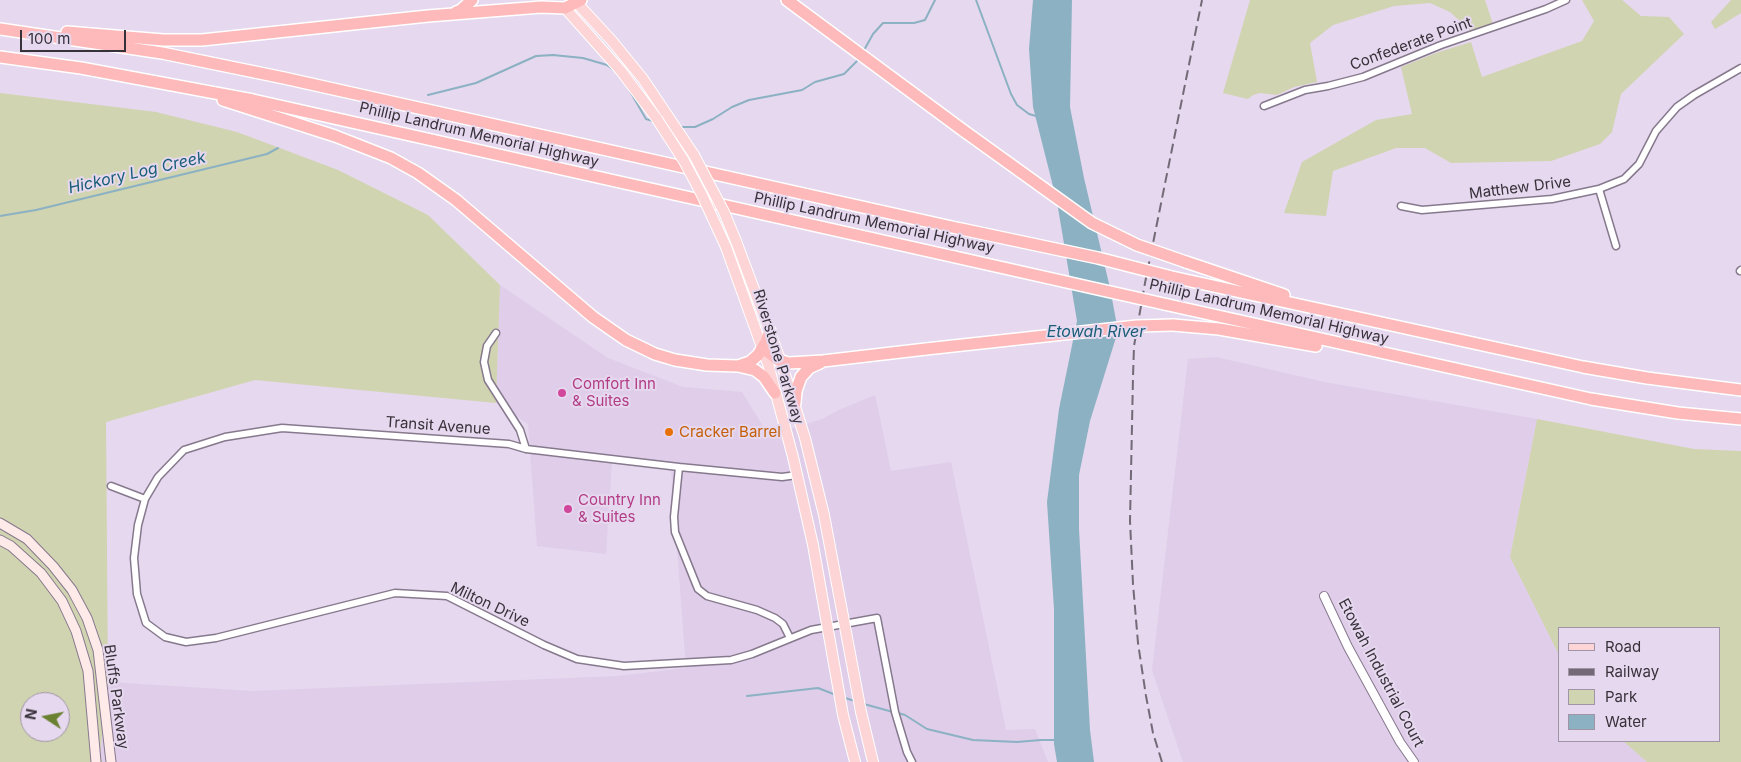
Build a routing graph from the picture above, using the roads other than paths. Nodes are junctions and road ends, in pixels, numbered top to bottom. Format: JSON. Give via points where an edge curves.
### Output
{"nodes":[{"id":1,"x":472,"y":0,"type":"edge"},
{"id":2,"x":787,"y":0,"type":"edge"},
{"id":3,"x":1566,"y":0,"type":"edge"},
{"id":4,"x":578,"y":1,"type":"edge"},
{"id":5,"x":560,"y":4,"type":"edge"},
{"id":6,"x":450,"y":14,"type":"junction"},
{"id":7,"x":0,"y":28,"type":"edge"},
{"id":8,"x":0,"y":57,"type":"edge"},
{"id":9,"x":1741,"y":68,"type":"edge"},
{"id":10,"x":174,"y":84,"type":"junction"},
{"id":11,"x":1264,"y":106,"type":"dead end"},
{"id":12,"x":1599,"y":189,"type":"junction"},
{"id":13,"x":1401,"y":206,"type":"dead end"},
{"id":14,"x":1616,"y":246,"type":"dead end"},
{"id":15,"x":1343,"y":314,"type":"junction"},
{"id":16,"x":770,"y":331,"type":"junction"},
{"id":17,"x":496,"y":333,"type":"dead end"},
{"id":18,"x":763,"y":348,"type":"junction"},
{"id":19,"x":823,"y":361,"type":"junction"},
{"id":20,"x":782,"y":362,"type":"junction"},
{"id":21,"x":738,"y":366,"type":"junction"},
{"id":22,"x":1490,"y":378,"type":"junction"},
{"id":23,"x":1741,"y":388,"type":"edge"},
{"id":24,"x":775,"y":393,"type":"junction"},
{"id":25,"x":795,"y":403,"type":"junction"},
{"id":26,"x":1741,"y":419,"type":"edge"},
{"id":27,"x":526,"y":449,"type":"junction"},
{"id":28,"x":679,"y":467,"type":"junction"},
{"id":29,"x":797,"y":475,"type":"junction"},
{"id":30,"x":111,"y":486,"type":"dead end"},
{"id":31,"x":145,"y":499,"type":"junction"},
{"id":32,"x":0,"y":523,"type":"edge"},
{"id":33,"x":0,"y":540,"type":"edge"},
{"id":34,"x":135,"y":542,"type":"joint"},
{"id":35,"x":1324,"y":596,"type":"dead end"},
{"id":36,"x":845,"y":624,"type":"junction"},
{"id":37,"x":827,"y":627,"type":"junction"},
{"id":38,"x":790,"y":638,"type":"junction"},
{"id":39,"x":107,"y":728,"type":"junction"},
{"id":40,"x":93,"y":729,"type":"junction"},
{"id":41,"x":96,"y":762,"type":"edge"},
{"id":42,"x":111,"y":762,"type":"edge"},
{"id":43,"x":854,"y":762,"type":"edge"},
{"id":44,"x":873,"y":762,"type":"edge"},
{"id":45,"x":912,"y":762,"type":"edge"},
{"id":46,"x":1414,"y":762,"type":"edge"}],
"edges":[{"from":1,"to":6,"type":"highway","via":[[461,10]]},
{"from":2,"to":15,"type":"highway","bridge":true,"via":[[1092,223],[1138,245]]},
{"from":3,"to":11,"type":"street","name":"Confederate Point","via":[[1363,77],[1305,90]]},
{"from":4,"to":5,"type":"highway"},
{"from":4,"to":16,"type":"main road","name":"Riverstone Parkway","bridge":true,"via":[[643,79],[674,123],[713,190]]},
{"from":5,"to":6,"type":"highway"},
{"from":5,"to":18,"type":"main road","name":"Riverstone Parkway","bridge":true,"via":[[622,71],[684,161],[726,247]]},
{"from":6,"to":7,"type":"highway","via":[[202,40]]},
{"from":7,"to":15,"type":"highway","name":"Phillip Landrum Memorial Highway","bridge":true,"via":[[162,53],[284,78]]},
{"from":8,"to":10,"type":"highway","name":"Phillip Landrum Memorial Highway"},
{"from":9,"to":12,"type":"street","name":"Matthew Drive","via":[[1677,107],[1656,131],[1645,155],[1632,172]]},
{"from":10,"to":21,"type":"highway","via":[[335,136],[391,158],[456,200],[593,317],[626,340],[675,360]]},
{"from":10,"to":22,"type":"highway","name":"Phillip Landrum Memorial Highway","bridge":true},
{"from":12,"to":13,"type":"street","name":"Matthew Drive","via":[[1552,199],[1472,206],[1422,210]]},
{"from":12,"to":14,"type":"street"},
{"from":15,"to":23,"type":"highway","name":"Phillip Landrum Memorial Highway","via":[[1583,367]]},
{"from":16,"to":18,"type":"highway"},
{"from":16,"to":20,"type":"main road","name":"Riverstone Parkway"},
{"from":17,"to":27,"type":"street","via":[[487,346],[484,362],[488,380],[520,430]]},
{"from":18,"to":20,"type":"highway"},
{"from":18,"to":21,"type":"highway","via":[[754,359]]},
{"from":18,"to":24,"type":"main road","name":"Riverstone Parkway"},
{"from":19,"to":20,"type":"highway"},
{"from":19,"to":22,"type":"highway","bridge":true,"via":[[1137,326],[1172,325],[1241,332]]},
{"from":19,"to":25,"type":"highway","via":[[809,368],[801,377]]},
{"from":20,"to":25,"type":"main road","name":"Riverstone Parkway"},
{"from":21,"to":24,"type":"highway","via":[[760,373]]},
{"from":22,"to":26,"type":"highway","name":"Phillip Landrum Memorial Highway","via":[[1635,407]]},
{"from":24,"to":29,"type":"main road","name":"Riverstone Parkway"},
{"from":25,"to":36,"type":"main road","name":"Riverstone Parkway","via":[[824,515]]},
{"from":27,"to":28,"type":"street","name":"Transit Avenue"},
{"from":27,"to":31,"type":"street","name":"Transit Avenue","via":[[509,444],[282,428],[224,437],[184,450],[158,477]]},
{"from":28,"to":29,"type":"street","name":"Transit Avenue","via":[[782,477]]},
{"from":28,"to":38,"type":"street","via":[[675,532],[698,588],[707,596],[760,611],[780,622]]},
{"from":29,"to":37,"type":"main road","name":"Riverstone Parkway"},
{"from":30,"to":31,"type":"street"},
{"from":31,"to":34,"type":"street","name":"Transit Avenue"},
{"from":32,"to":39,"type":"main road","name":"Bluffs Parkway","via":[[27,539],[53,566],[72,590],[87,618],[98,650]]},
{"from":33,"to":40,"type":"main road","name":"Bluffs Parkway","via":[[41,573],[62,601],[76,630],[88,671]]},
{"from":34,"to":38,"type":"street","name":"Milton Drive","via":[[138,594],[146,623],[165,637],[186,642],[216,638],[395,593],[447,596],[577,659],[624,666],[731,660]]},
{"from":35,"to":46,"type":"street","name":"Etowah Industrial Court","via":[[1356,663]]},
{"from":36,"to":37,"type":"street","name":"Milton Drive"},
{"from":36,"to":44,"type":"main road","name":"Riverstone Parkway","via":[[860,712]]},
{"from":36,"to":45,"type":"street","name":"Milton Drive","via":[[877,618],[895,712]]},
{"from":37,"to":38,"type":"street","name":"Milton Drive"},
{"from":37,"to":43,"type":"main road","name":"Riverstone Parkway"},
{"from":39,"to":40,"type":"main road"},
{"from":39,"to":42,"type":"main road","name":"Bluffs Parkway"},
{"from":40,"to":41,"type":"main road","name":"Bluffs Parkway"}]}
